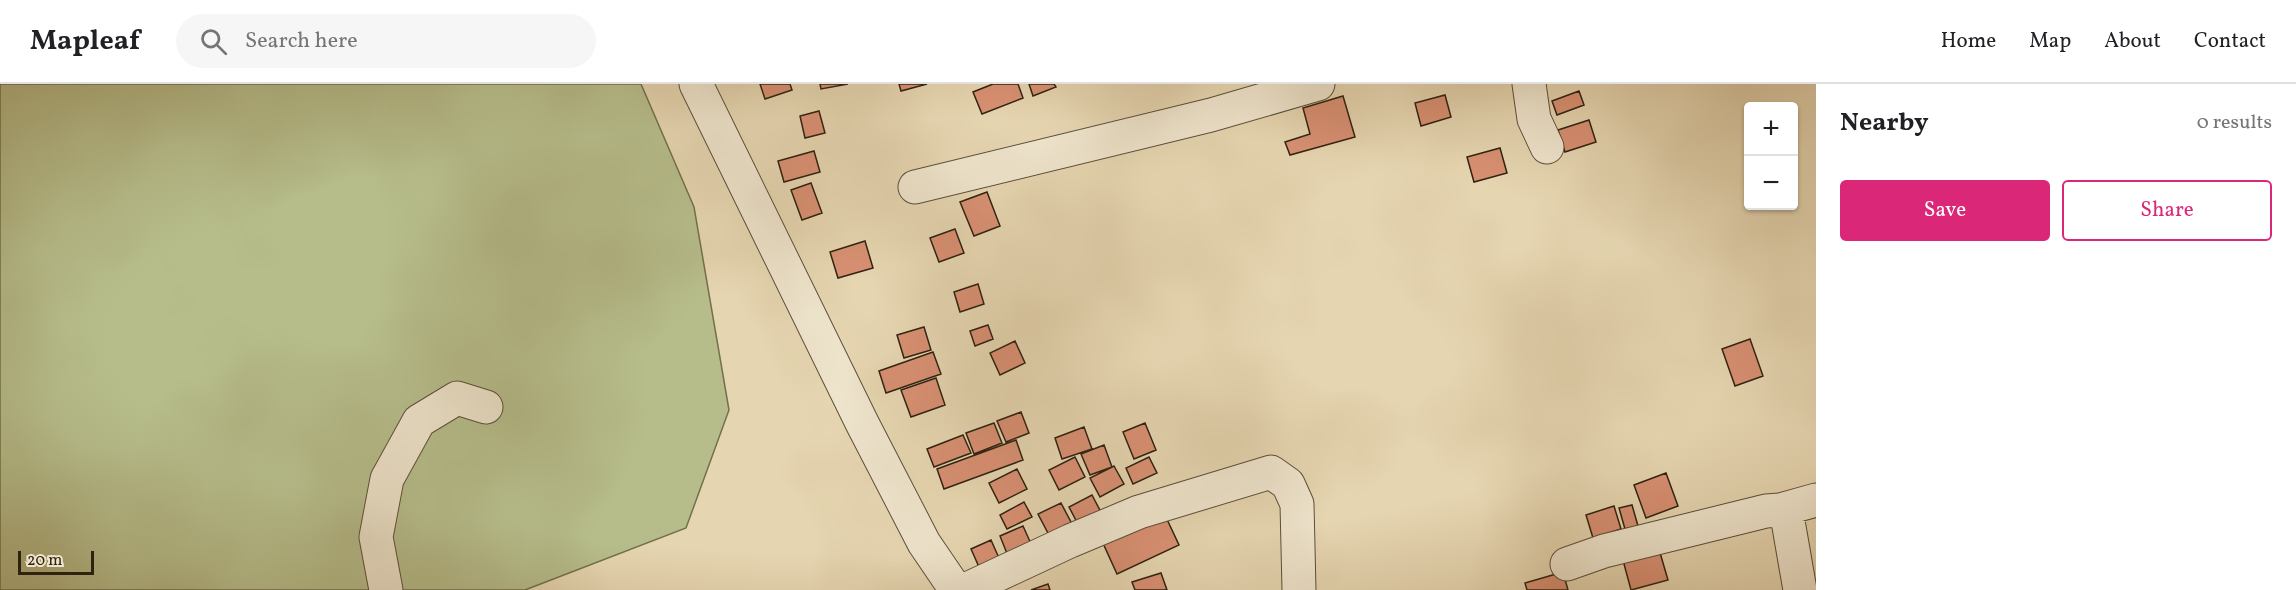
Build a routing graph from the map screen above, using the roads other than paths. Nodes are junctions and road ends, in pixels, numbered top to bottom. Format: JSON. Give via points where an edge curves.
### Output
{"nodes":[{"id":1,"x":696,"y":84,"type":"edge"},
{"id":2,"x":1318,"y":84,"type":"edge"},
{"id":3,"x":1529,"y":84,"type":"edge"},
{"id":4,"x":1547,"y":147,"type":"dead end"},
{"id":5,"x":915,"y":187,"type":"dead end"},
{"id":6,"x":486,"y":407,"type":"dead end"},
{"id":7,"x":1816,"y":500,"type":"edge"},
{"id":8,"x":1780,"y":510,"type":"junction"},
{"id":9,"x":1567,"y":564,"type":"dead end"},
{"id":10,"x":1804,"y":568,"type":"edge"},
{"id":11,"x":386,"y":590,"type":"edge"},
{"id":12,"x":956,"y":590,"type":"edge"},
{"id":13,"x":965,"y":590,"type":"edge"},
{"id":14,"x":1299,"y":590,"type":"edge"}],
"edges":[{"from":1,"to":12,"type":"street","via":[[862,423],[924,543]]},
{"from":2,"to":5,"type":"street","via":[[1211,115]]},
{"from":3,"to":4,"type":"street","via":[[1534,119]]},
{"from":6,"to":11,"type":"street","via":[[457,398],[419,421],[387,479],[376,537]]},
{"from":7,"to":8,"type":"street"},
{"from":8,"to":9,"type":"street","via":[[1604,551]]},
{"from":8,"to":10,"type":"street","via":[[1788,521]]},
{"from":13,"to":14,"type":"street","via":[[1139,512],[1271,472],[1288,484],[1297,504]]}]}
